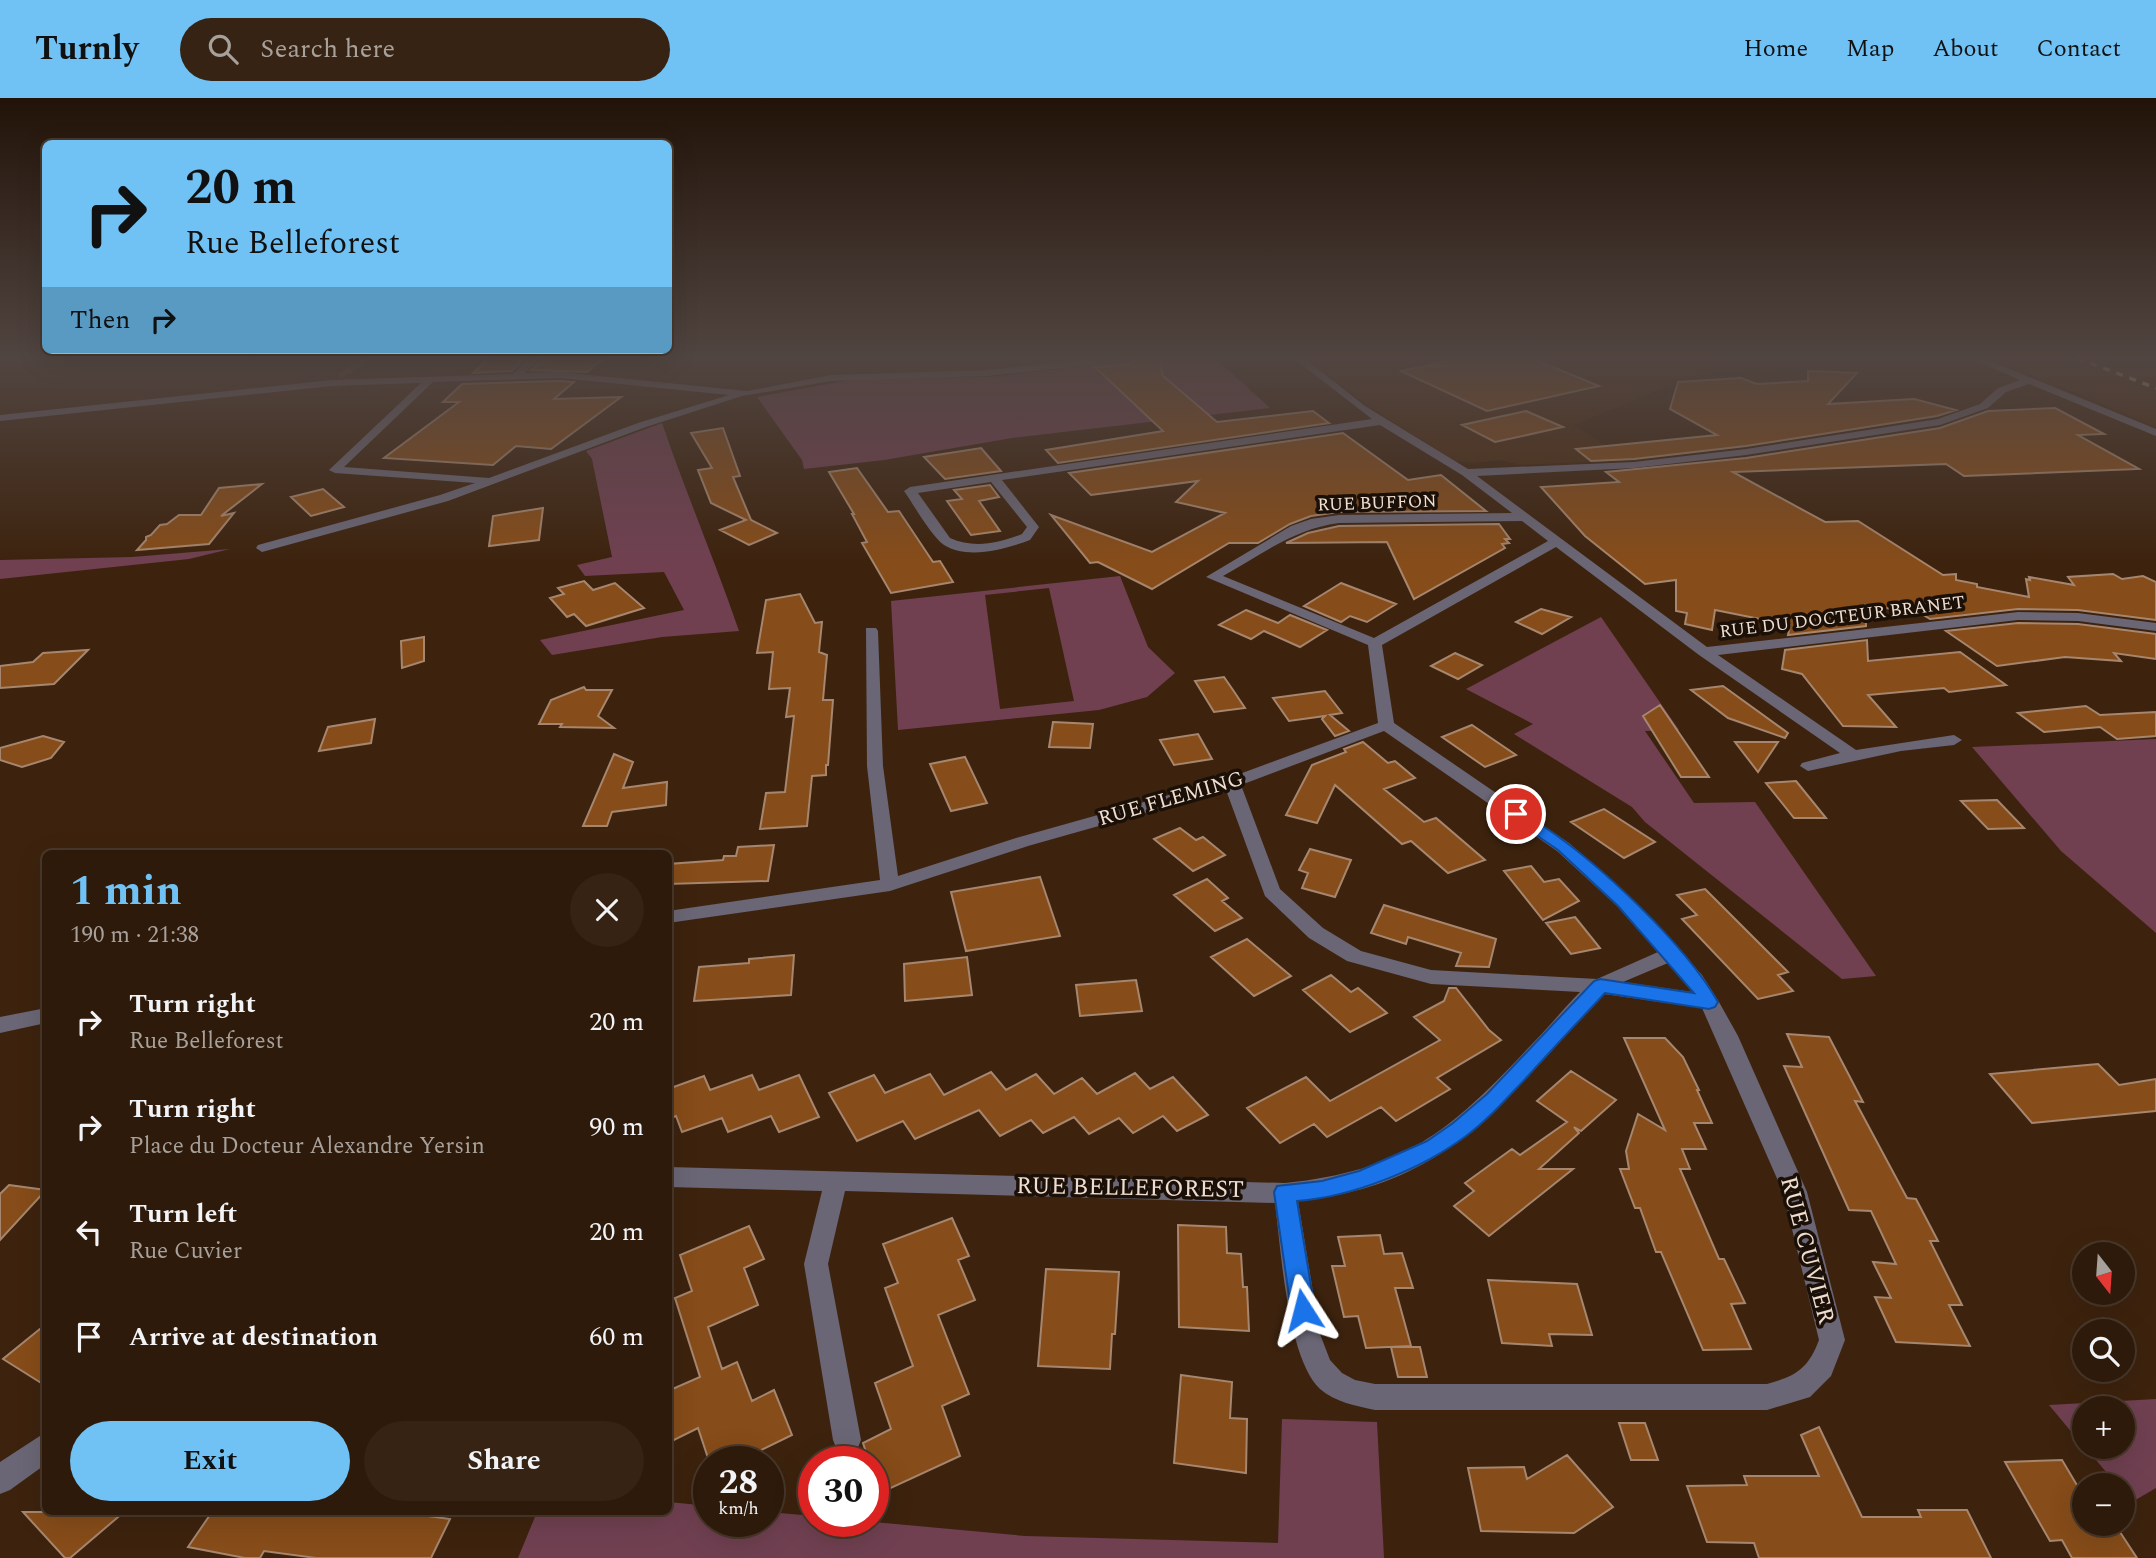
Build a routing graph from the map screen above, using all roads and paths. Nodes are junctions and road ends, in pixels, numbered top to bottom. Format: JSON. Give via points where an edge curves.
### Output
{"nodes":[{"id":1,"x":381,"y":426,"type":"edge"},
{"id":2,"x":639,"y":426,"type":"edge"},
{"id":3,"x":1344,"y":426,"type":"edge"},
{"id":4,"x":1391,"y":426,"type":"edge"},
{"id":5,"x":1913,"y":426,"type":"edge"},
{"id":6,"x":2139,"y":426,"type":"edge"},
{"id":7,"x":2156,"y":433,"type":"edge"},
{"id":8,"x":1466,"y":473,"type":"junction"},
{"id":9,"x":994,"y":478,"type":"junction"},
{"id":10,"x":495,"y":480,"type":"junction"},
{"id":11,"x":1523,"y":517,"type":"junction"},
{"id":12,"x":1556,"y":542,"type":"junction"},
{"id":13,"x":262,"y":548,"type":"dead end"},
{"id":14,"x":2156,"y":627,"type":"edge"},
{"id":15,"x":871,"y":631,"type":"dead end"},
{"id":16,"x":1375,"y":643,"type":"junction"},
{"id":17,"x":1704,"y":652,"type":"junction"},
{"id":18,"x":1386,"y":725,"type":"junction"},
{"id":19,"x":1954,"y":740,"type":"dead end"},
{"id":20,"x":1853,"y":755,"type":"junction"},
{"id":21,"x":1808,"y":766,"type":"dead end"},
{"id":22,"x":1232,"y":783,"type":"junction"},
{"id":23,"x":890,"y":885,"type":"junction"},
{"id":24,"x":672,"y":916,"type":"edge"},
{"id":25,"x":1672,"y":954,"type":"junction"},
{"id":26,"x":1600,"y":986,"type":"junction"},
{"id":27,"x":1709,"y":1002,"type":"junction"},
{"id":28,"x":42,"y":1016,"type":"edge"},
{"id":29,"x":0,"y":1025,"type":"edge"},
{"id":30,"x":672,"y":1177,"type":"edge"},
{"id":31,"x":836,"y":1181,"type":"junction"},
{"id":32,"x":1285,"y":1192,"type":"junction"},
{"id":33,"x":847,"y":1440,"type":"dead end"},
{"id":34,"x":42,"y":1449,"type":"edge"},
{"id":35,"x":0,"y":1480,"type":"edge"}],
"edges":[{"from":1,"to":10,"type":"street","via":[[335,470]]},
{"from":2,"to":10,"type":"street"},
{"from":3,"to":9,"type":"street"},
{"from":4,"to":8,"type":"street","name":"RUE DU DOCTEUR BRANET"},
{"from":5,"to":8,"type":"street","via":[[1634,465]]},
{"from":6,"to":7,"type":"street"},
{"from":8,"to":11,"type":"street","name":"RUE DU DOCTEUR BRANET"},
{"from":9,"to":9,"type":"street","via":[[960,484],[910,491],[953,545],[973,548],[1026,537],[1033,527]]},
{"from":10,"to":13,"type":"street"},
{"from":11,"to":12,"type":"street","name":"RUE DU DOCTEUR BRANET"},
{"from":11,"to":16,"type":"street","name":"RUE BUFFON","via":[[1311,523],[1213,577]]},
{"from":12,"to":16,"type":"street"},
{"from":12,"to":17,"type":"street","name":"RUE DU DOCTEUR BRANET"},
{"from":14,"to":17,"type":"street","name":"RUE DU DOCTEUR BRANET","via":[[2078,617],[2018,616]]},
{"from":15,"to":23,"type":"street","via":[[875,766]]},
{"from":16,"to":18,"type":"street"},
{"from":17,"to":20,"type":"street"},
{"from":18,"to":22,"type":"street","name":"RUE FLEMING"},
{"from":18,"to":25,"type":"street","name":"RUE CUVIER","via":[[1563,847]]},
{"from":19,"to":20,"type":"street"},
{"from":20,"to":21,"type":"street"},
{"from":22,"to":23,"type":"street","name":"RUE FLEMING"},
{"from":22,"to":26,"type":"street","via":[[1272,892],[1335,946],[1376,964],[1431,977]]},
{"from":23,"to":24,"type":"street","name":"RUE FLEMING"},
{"from":25,"to":26,"type":"street"},
{"from":25,"to":27,"type":"street","name":"RUE CUVIER"},
{"from":26,"to":27,"type":"street"},
{"from":26,"to":32,"type":"street","name":"RUE BELLEFOREST","via":[[1494,1099],[1434,1147],[1363,1178],[1322,1190]]},
{"from":27,"to":32,"type":"street","name":"RUE CUVIER","via":[[1795,1192],[1832,1340],[1822,1367],[1800,1388],[1768,1396],[1375,1397],[1350,1392],[1319,1368],[1307,1334]]},
{"from":28,"to":29,"type":"street"},
{"from":30,"to":31,"type":"street","name":"RUE BELLEFOREST"},
{"from":31,"to":32,"type":"street","name":"RUE BELLEFOREST"},
{"from":31,"to":33,"type":"street","via":[[816,1264]]},
{"from":34,"to":35,"type":"street"}]}
